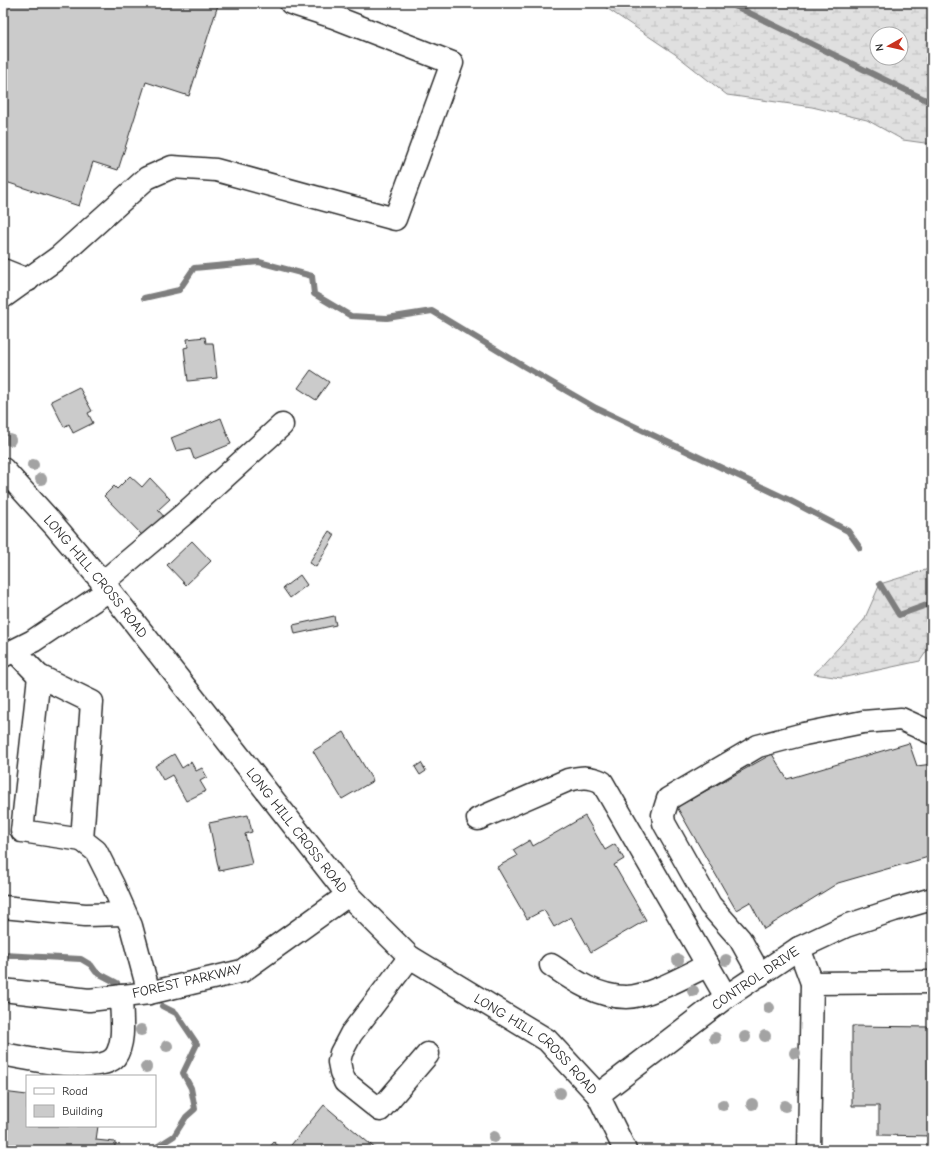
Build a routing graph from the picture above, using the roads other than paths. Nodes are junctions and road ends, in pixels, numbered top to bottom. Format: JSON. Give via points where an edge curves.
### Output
{"nodes":[{"id":1,"x":291,"y":3,"type":"edge"},
{"id":2,"x":3,"y":270,"type":"edge"},
{"id":3,"x":28,"y":280,"type":"junction"},
{"id":4,"x":3,"y":297,"type":"edge"},
{"id":5,"x":282,"y":425,"type":"dead end"},
{"id":6,"x":3,"y":469,"type":"edge"},
{"id":7,"x":106,"y":587,"type":"junction"},
{"id":8,"x":9,"y":654,"type":"edge"},
{"id":9,"x":39,"y":676,"type":"junction"},
{"id":10,"x":932,"y":733,"type":"edge"},
{"id":11,"x":478,"y":819,"type":"dead end"},
{"id":12,"x":82,"y":840,"type":"junction"},
{"id":13,"x":348,"y":895,"type":"junction"},
{"id":14,"x":932,"y":899,"type":"edge"},
{"id":15,"x":3,"y":907,"type":"edge"},
{"id":16,"x":125,"y":914,"type":"junction"},
{"id":17,"x":799,"y":948,"type":"junction"},
{"id":18,"x":410,"y":957,"type":"junction"},
{"id":19,"x":551,"y":965,"type":"dead end"},
{"id":20,"x":708,"y":965,"type":"junction"},
{"id":21,"x":760,"y":975,"type":"junction"},
{"id":22,"x":932,"y":982,"type":"edge"},
{"id":23,"x":812,"y":983,"type":"junction"},
{"id":24,"x":3,"y":990,"type":"edge"},
{"id":25,"x":149,"y":993,"type":"junction"},
{"id":26,"x":121,"y":996,"type":"junction"},
{"id":27,"x":726,"y":997,"type":"junction"},
{"id":28,"x":3,"y":1054,"type":"edge"},
{"id":29,"x":428,"y":1054,"type":"dead end"},
{"id":30,"x":598,"y":1095,"type":"junction"},
{"id":31,"x":625,"y":1150,"type":"edge"},
{"id":32,"x":809,"y":1150,"type":"edge"}],
"edges":[{"from":1,"to":3,"type":"street","via":[[452,63],[396,219],[216,170],[172,167],[147,178],[59,257]]},
{"from":2,"to":3,"type":"street"},
{"from":3,"to":4,"type":"street"},
{"from":5,"to":7,"type":"street"},
{"from":6,"to":7,"type":"street","name":"LONG HILL CROSS ROAD"},
{"from":7,"to":8,"type":"street","via":[[34,641]]},
{"from":7,"to":13,"type":"street","name":"LONG HILL CROSS ROAD"},
{"from":8,"to":9,"type":"street"},
{"from":9,"to":12,"type":"street","via":[[92,702]]},
{"from":9,"to":12,"type":"street","via":[[22,831]]},
{"from":10,"to":21,"type":"street","via":[[901,719],[863,722],[804,734],[758,746],[668,799],[663,815],[664,823],[710,906],[740,939]]},
{"from":11,"to":20,"type":"street","via":[[568,780],[582,776],[602,782]]},
{"from":12,"to":16,"type":"street","via":[[96,851]]},
{"from":13,"to":18,"type":"street","name":"LONG HILL CROSS ROAD"},
{"from":13,"to":25,"type":"street","name":"FOREST PARKWAY","via":[[242,971]]},
{"from":14,"to":17,"type":"street","name":"CONTROL DRIVE","via":[[846,926]]},
{"from":15,"to":16,"type":"street","via":[[85,916]]},
{"from":16,"to":25,"type":"street"},
{"from":17,"to":21,"type":"street","name":"CONTROL DRIVE"},
{"from":17,"to":23,"type":"street"},
{"from":18,"to":29,"type":"street","via":[[351,1034],[339,1062],[345,1082],[380,1110]]},
{"from":18,"to":30,"type":"street","name":"LONG HILL CROSS ROAD","via":[[547,1040]]},
{"from":19,"to":20,"type":"street","via":[[574,981],[606,995],[627,997],[656,990]]},
{"from":20,"to":27,"type":"street"},
{"from":21,"to":27,"type":"street","name":"CONTROL DRIVE"},
{"from":22,"to":23,"type":"street"},
{"from":23,"to":32,"type":"street"},
{"from":24,"to":26,"type":"street","name":"FOREST PARKWAY","via":[[89,1000]]},
{"from":25,"to":26,"type":"street","name":"FOREST PARKWAY"},
{"from":26,"to":28,"type":"street","via":[[121,1043],[114,1057],[104,1064],[59,1063]]},
{"from":27,"to":30,"type":"street","name":"CONTROL DRIVE"},
{"from":30,"to":31,"type":"street","name":"LONG HILL CROSS ROAD"}]}
